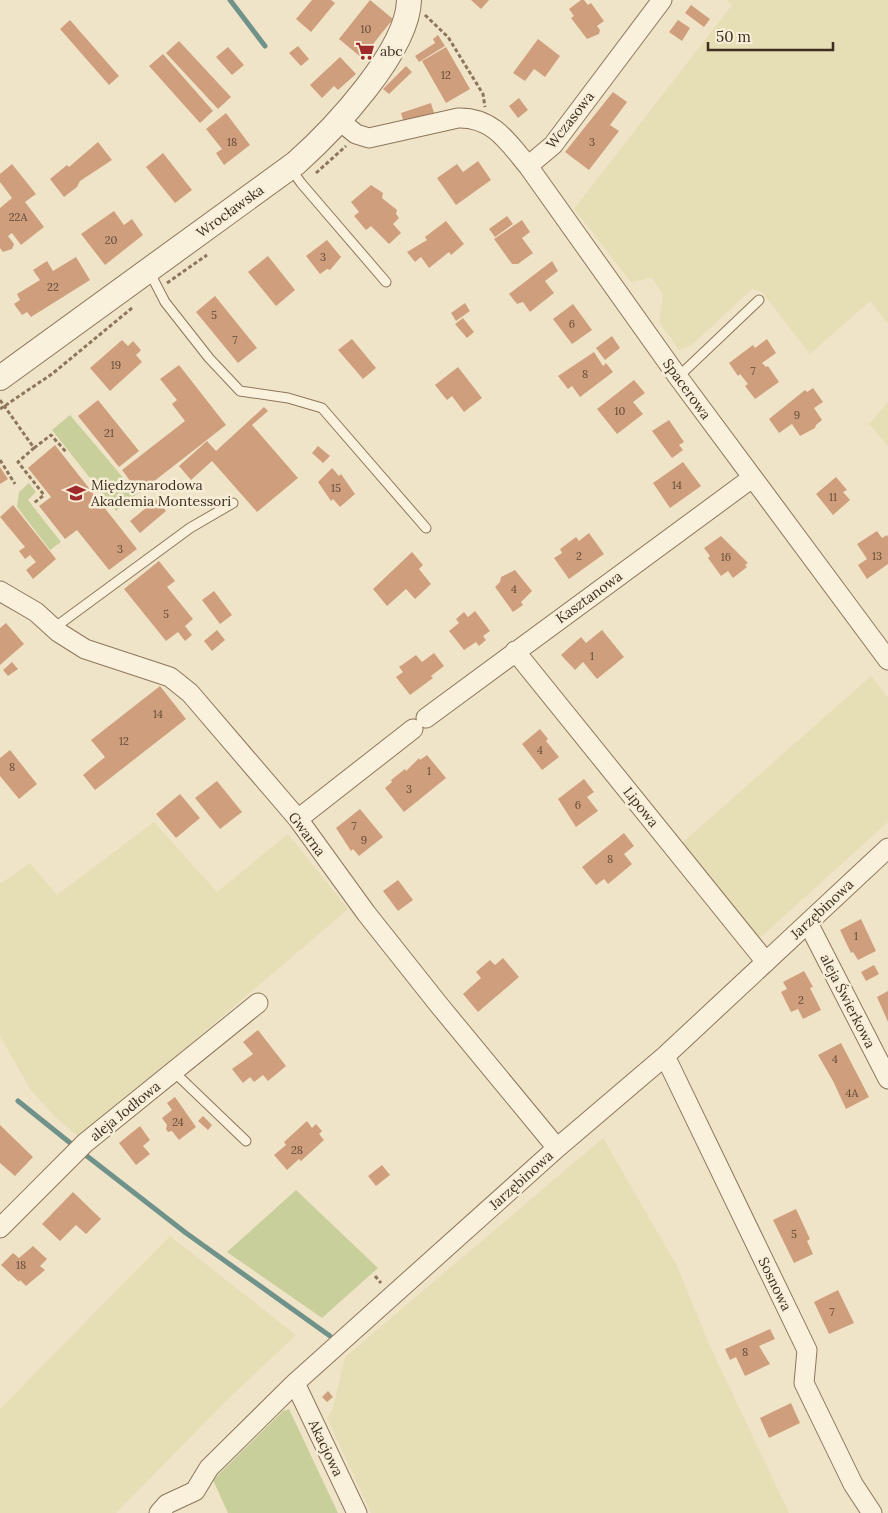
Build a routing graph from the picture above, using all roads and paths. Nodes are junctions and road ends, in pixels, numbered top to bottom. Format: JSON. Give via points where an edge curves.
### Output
{"nodes":[{"id":1,"x":662,"y":0,"type":"edge"},
{"id":2,"x":408,"y":6,"type":"edge"},
{"id":3,"x":483,"y":121,"type":"junction"},
{"id":4,"x":345,"y":131,"type":"junction"},
{"id":5,"x":528,"y":166,"type":"junction"},
{"id":6,"x":296,"y":175,"type":"junction"},
{"id":7,"x":215,"y":249,"type":"dead end"},
{"id":8,"x":154,"y":279,"type":"junction"},
{"id":9,"x":386,"y":282,"type":"dead end"},
{"id":10,"x":759,"y":300,"type":"dead end"},
{"id":11,"x":678,"y":377,"type":"junction"},
{"id":12,"x":0,"y":378,"type":"edge"},
{"id":13,"x":0,"y":400,"type":"edge"},
{"id":14,"x":4,"y":406,"type":"junction"},
{"id":15,"x":0,"y":409,"type":"edge"},
{"id":16,"x":34,"y":448,"type":"junction"},
{"id":17,"x":67,"y":453,"type":"dead end"},
{"id":18,"x":0,"y":460,"type":"edge"},
{"id":19,"x":752,"y":478,"type":"junction"},
{"id":20,"x":15,"y":484,"type":"dead end"},
{"id":21,"x":34,"y":503,"type":"dead end"},
{"id":22,"x":233,"y":503,"type":"dead end"},
{"id":23,"x":426,"y":528,"type":"dead end"},
{"id":24,"x":0,"y":591,"type":"edge"},
{"id":25,"x":54,"y":628,"type":"junction"},
{"id":26,"x":515,"y":651,"type":"junction"},
{"id":27,"x":888,"y":660,"type":"edge"},
{"id":28,"x":298,"y":819,"type":"junction"},
{"id":29,"x":888,"y":848,"type":"edge"},
{"id":30,"x":808,"y":922,"type":"junction"},
{"id":31,"x":766,"y":962,"type":"junction"},
{"id":32,"x":258,"y":1003,"type":"dead end"},
{"id":33,"x":665,"y":1056,"type":"junction"},
{"id":34,"x":173,"y":1071,"type":"junction"},
{"id":35,"x":888,"y":1078,"type":"edge"},
{"id":36,"x":246,"y":1141,"type":"dead end"},
{"id":37,"x":557,"y":1148,"type":"junction"},
{"id":38,"x":0,"y":1228,"type":"edge"},
{"id":39,"x":295,"y":1383,"type":"junction"},
{"id":40,"x":159,"y":1513,"type":"edge"},
{"id":41,"x":358,"y":1513,"type":"edge"},
{"id":42,"x":872,"y":1513,"type":"edge"}],
"edges":[{"from":1,"to":5,"type":"street","name":"Wczasowa","via":[[552,145]]},
{"from":2,"to":3,"type":"path","via":[[428,16],[448,37],[483,94]]},
{"from":2,"to":4,"type":"street","name":"Wrocławska","via":[[404,27]]},
{"from":3,"to":4,"type":"street","via":[[458,118],[369,138]]},
{"from":3,"to":5,"type":"street","name":"Spacerowa","via":[[502,135]]},
{"from":4,"to":6,"type":"street","name":"Wrocławska"},
{"from":4,"to":6,"type":"path","via":[[322,170]]},
{"from":5,"to":11,"type":"street","name":"Spacerowa"},
{"from":6,"to":8,"type":"street","name":"Wrocławska"},
{"from":6,"to":9,"type":"lane"},
{"from":7,"to":8,"type":"path","via":[[172,281]]},
{"from":8,"to":12,"type":"street","name":"Wrocławska"},
{"from":8,"to":14,"type":"path","via":[[121,320],[52,374]]},
{"from":8,"to":23,"type":"lane","via":[[165,302],[240,392],[288,398],[322,408]]},
{"from":10,"to":11,"type":"lane"},
{"from":11,"to":19,"type":"street","name":"Spacerowa"},
{"from":13,"to":14,"type":"path"},
{"from":14,"to":15,"type":"path"},
{"from":14,"to":16,"type":"path"},
{"from":16,"to":17,"type":"path","via":[[51,435]]},
{"from":16,"to":21,"type":"path","via":[[18,462],[44,495]]},
{"from":18,"to":20,"type":"path"},
{"from":19,"to":26,"type":"street","name":"Kasztanowa"},
{"from":19,"to":27,"type":"street","name":"Spacerowa"},
{"from":22,"to":25,"type":"lane","via":[[190,528]]},
{"from":24,"to":25,"type":"street","name":"Gwarna","via":[[36,612]]},
{"from":25,"to":28,"type":"street","name":"Gwarna","via":[[85,649],[170,677],[190,693]]},
{"from":26,"to":28,"type":"street","name":"Kasztanowa"},
{"from":26,"to":31,"type":"street","name":"Lipowa"},
{"from":28,"to":37,"type":"street","name":"Gwarna","via":[[414,974]]},
{"from":29,"to":30,"type":"street","name":"Jarzębinowa"},
{"from":30,"to":31,"type":"street","name":"Jarzębinowa"},
{"from":30,"to":35,"type":"street","name":"aleja Świerkowa"},
{"from":31,"to":33,"type":"street","name":"Jarzębinowa"},
{"from":32,"to":34,"type":"street","name":"aleja Jodłowa"},
{"from":33,"to":37,"type":"street","name":"Jarzębinowa"},
{"from":33,"to":42,"type":"street","name":"Sosnowa","via":[[807,1350],[804,1383],[853,1484]]},
{"from":34,"to":36,"type":"lane"},
{"from":34,"to":38,"type":"street","name":"aleja Jodłowa","via":[[85,1143]]},
{"from":37,"to":39,"type":"street","name":"Jarzębinowa"},
{"from":39,"to":40,"type":"street","name":"Jarzębinowa","via":[[209,1468],[195,1491],[167,1504]]},
{"from":39,"to":41,"type":"street","name":"Akacjowa"}]}
